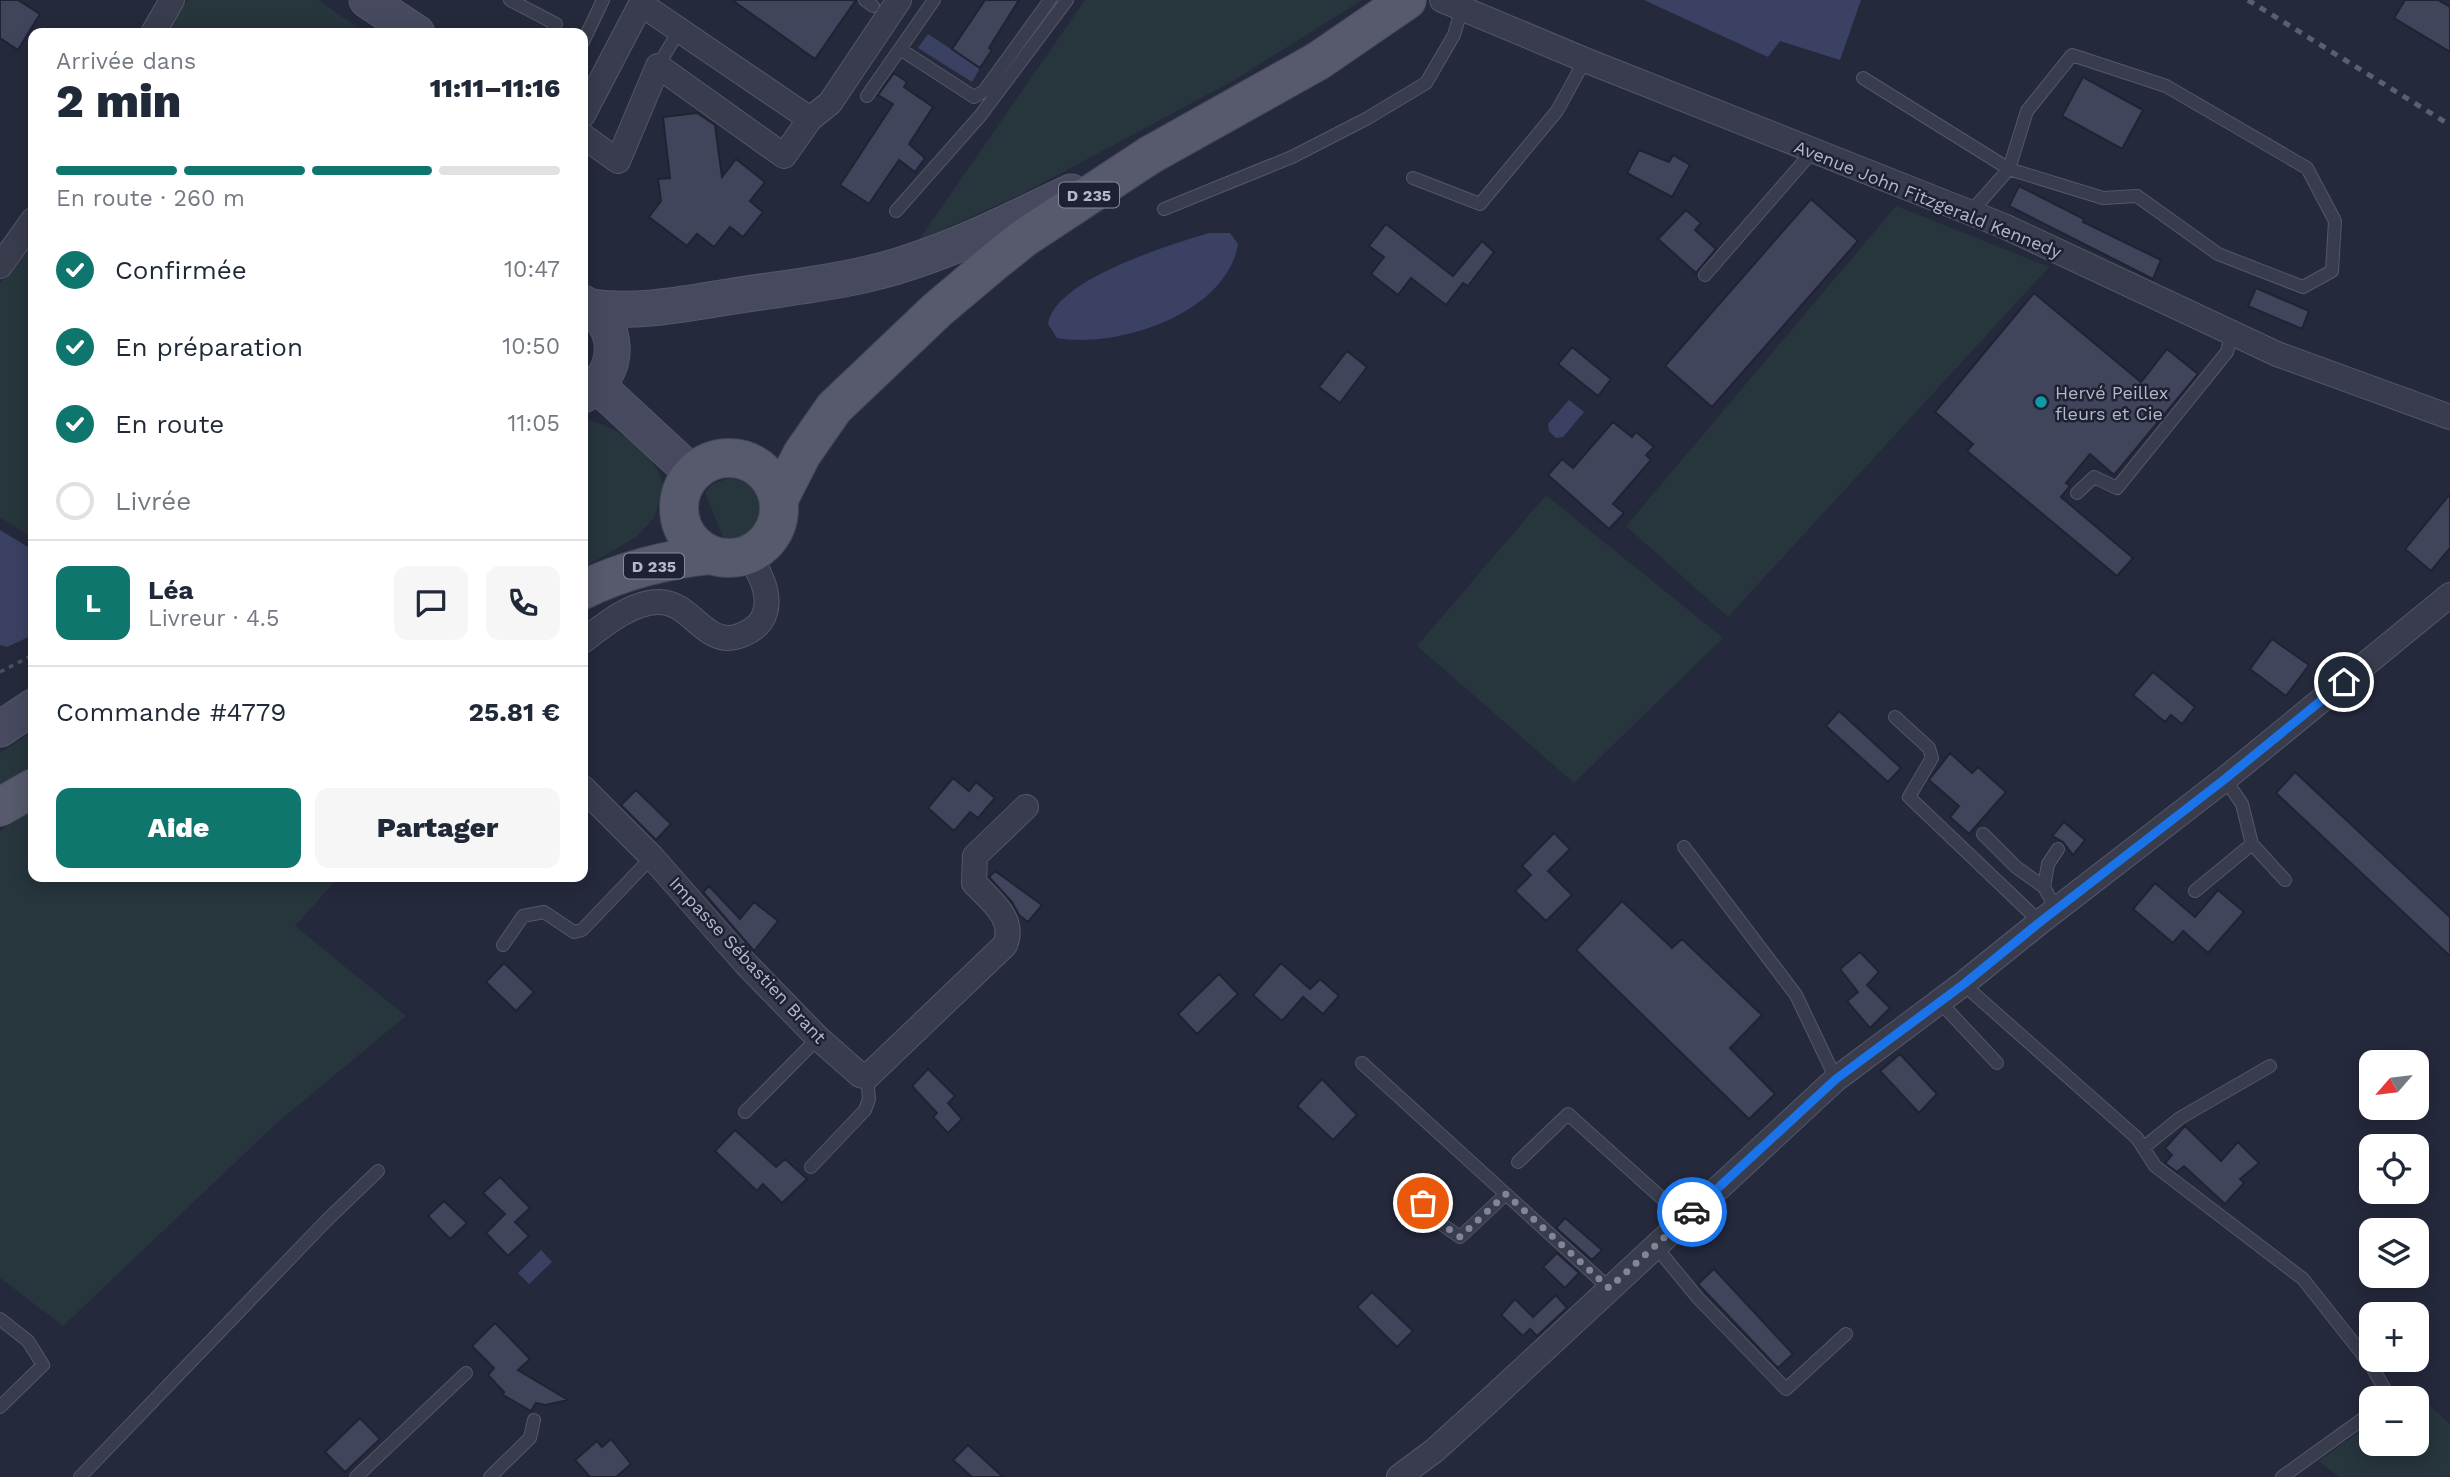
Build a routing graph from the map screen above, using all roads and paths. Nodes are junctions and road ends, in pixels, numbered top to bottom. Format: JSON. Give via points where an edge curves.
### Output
{"nodes":[{"id":1,"x":172,"y":0,"type":"edge"},
{"id":2,"x":367,"y":0,"type":"edge"},
{"id":3,"x":510,"y":0,"type":"edge"},
{"id":4,"x":603,"y":0,"type":"edge"},
{"id":5,"x":899,"y":0,"type":"edge"},
{"id":6,"x":934,"y":0,"type":"edge"},
{"id":7,"x":1049,"y":0,"type":"edge"},
{"id":8,"x":1067,"y":0,"type":"edge"},
{"id":9,"x":1407,"y":0,"type":"edge"},
{"id":10,"x":1452,"y":4,"type":"edge"},
{"id":11,"x":156,"y":28,"type":"edge"},
{"id":12,"x":409,"y":28,"type":"edge"},
{"id":13,"x":554,"y":28,"type":"edge"},
{"id":14,"x":680,"y":29,"type":"junction"},
{"id":15,"x":588,"y":32,"type":"edge"},
{"id":16,"x":900,"y":49,"type":"junction"},
{"id":17,"x":1585,"y":60,"type":"junction"},
{"id":18,"x":658,"y":66,"type":"junction"},
{"id":19,"x":1863,"y":78,"type":"dead end"},
{"id":20,"x":867,"y":96,"type":"dead end"},
{"id":21,"x":588,"y":105,"type":"edge"},
{"id":22,"x":810,"y":119,"type":"junction"},
{"id":23,"x":588,"y":140,"type":"edge"},
{"id":24,"x":1813,"y":151,"type":"junction"},
{"id":25,"x":1150,"y":155,"type":"junction"},
{"id":26,"x":2009,"y":169,"type":"junction"},
{"id":27,"x":1413,"y":178,"type":"dead end"},
{"id":28,"x":1164,"y":209,"type":"dead end"},
{"id":29,"x":896,"y":211,"type":"dead end"},
{"id":30,"x":1970,"y":213,"type":"junction"},
{"id":31,"x":28,"y":227,"type":"edge"},
{"id":32,"x":0,"y":266,"type":"edge"},
{"id":33,"x":1705,"y":275,"type":"dead end"},
{"id":34,"x":588,"y":305,"type":"edge"},
{"id":35,"x":588,"y":306,"type":"edge"},
{"id":36,"x":2231,"y":334,"type":"junction"},
{"id":37,"x":590,"y":390,"type":"edge"},
{"id":38,"x":834,"y":408,"type":"junction"},
{"id":39,"x":2450,"y":417,"type":"edge"},
{"id":40,"x":741,"y":459,"type":"junction"},
{"id":41,"x":692,"y":474,"type":"junction"},
{"id":42,"x":2077,"y":493,"type":"dead end"},
{"id":43,"x":779,"y":499,"type":"junction"},
{"id":44,"x":679,"y":509,"type":"junction"},
{"id":45,"x":710,"y":555,"type":"junction"},
{"id":46,"x":750,"y":555,"type":"junction"},
{"id":47,"x":591,"y":586,"type":"edge"},
{"id":48,"x":2450,"y":595,"type":"edge"},
{"id":49,"x":588,"y":637,"type":"edge"},
{"id":50,"x":28,"y":658,"type":"edge"},
{"id":51,"x":0,"y":672,"type":"edge"},
{"id":52,"x":28,"y":710,"type":"edge"},
{"id":53,"x":1895,"y":717,"type":"dead end"},
{"id":54,"x":0,"y":728,"type":"edge"},
{"id":55,"x":2225,"y":779,"type":"junction"},
{"id":56,"x":28,"y":791,"type":"edge"},
{"id":57,"x":588,"y":793,"type":"edge"},
{"id":58,"x":0,"y":807,"type":"edge"},
{"id":59,"x":1026,"y":807,"type":"dead end"},
{"id":60,"x":1983,"y":834,"type":"dead end"},
{"id":61,"x":2252,"y":844,"type":"junction"},
{"id":62,"x":1684,"y":847,"type":"dead end"},
{"id":63,"x":2058,"y":849,"type":"dead end"},
{"id":64,"x":652,"y":856,"type":"junction"},
{"id":65,"x":2285,"y":880,"type":"dead end"},
{"id":66,"x":2044,"y":887,"type":"junction"},
{"id":67,"x":2194,"y":891,"type":"dead end"},
{"id":68,"x":2048,"y":915,"type":"junction"},
{"id":69,"x":503,"y":945,"type":"dead end"},
{"id":70,"x":1964,"y":984,"type":"junction"},
{"id":71,"x":1940,"y":1002,"type":"junction"},
{"id":72,"x":818,"y":1038,"type":"junction"},
{"id":73,"x":1362,"y":1063,"type":"dead end"},
{"id":74,"x":1997,"y":1063,"type":"dead end"},
{"id":75,"x":2270,"y":1066,"type":"dead end"},
{"id":76,"x":867,"y":1077,"type":"junction"},
{"id":77,"x":1836,"y":1079,"type":"junction"},
{"id":78,"x":745,"y":1112,"type":"dead end"},
{"id":79,"x":2143,"y":1148,"type":"junction"},
{"id":80,"x":1518,"y":1162,"type":"dead end"},
{"id":81,"x":811,"y":1167,"type":"dead end"},
{"id":82,"x":378,"y":1171,"type":"dead end"},
{"id":83,"x":1506,"y":1194,"type":"junction"},
{"id":84,"x":1423,"y":1203,"type":"dead end"},
{"id":85,"x":1685,"y":1219,"type":"junction"},
{"id":86,"x":1656,"y":1247,"type":"junction"},
{"id":87,"x":1609,"y":1288,"type":"junction"},
{"id":88,"x":0,"y":1319,"type":"edge"},
{"id":89,"x":1846,"y":1334,"type":"dead end"},
{"id":90,"x":466,"y":1373,"type":"dead end"},
{"id":91,"x":2383,"y":1386,"type":"edge"},
{"id":92,"x":0,"y":1407,"type":"edge"},
{"id":93,"x":534,"y":1420,"type":"dead end"},
{"id":94,"x":2359,"y":1422,"type":"edge"},
{"id":95,"x":80,"y":1477,"type":"edge"},
{"id":96,"x":356,"y":1477,"type":"edge"},
{"id":97,"x":490,"y":1477,"type":"edge"},
{"id":98,"x":1399,"y":1477,"type":"edge"},
{"id":99,"x":2282,"y":1477,"type":"edge"}],
"edges":[{"from":1,"to":11,"type":"street"},
{"from":2,"to":12,"type":"main road"},
{"from":3,"to":13,"type":"lane","via":[[556,24]]},
{"from":4,"to":15,"type":"lane"},
{"from":5,"to":22,"type":"street","via":[[830,103]]},
{"from":6,"to":16,"type":"lane"},
{"from":7,"to":16,"type":"lane","via":[[984,90],[974,97]]},
{"from":8,"to":29,"type":"lane","via":[[980,116]]},
{"from":9,"to":25,"type":"main road","number":"D 235","via":[[1318,61]]},
{"from":10,"to":17,"type":"street","name":"Avenue John Fitzgerald Kennedy"},
{"from":10,"to":28,"type":"lane","via":[[1454,35],[1426,83],[1292,158]]},
{"from":14,"to":18,"type":"lane"},
{"from":14,"to":21,"type":"street","via":[[641,4]]},
{"from":14,"to":22,"type":"street"},
{"from":16,"to":20,"type":"lane"},
{"from":17,"to":24,"type":"street","name":"Avenue John Fitzgerald Kennedy"},
{"from":17,"to":27,"type":"lane","via":[[1557,111],[1480,204]]},
{"from":18,"to":22,"type":"street","via":[[784,156]]},
{"from":18,"to":23,"type":"street","via":[[618,161]]},
{"from":19,"to":26,"type":"lane"},
{"from":24,"to":30,"type":"street","name":"Avenue John Fitzgerald Kennedy"},
{"from":24,"to":33,"type":"lane"},
{"from":25,"to":34,"type":"main road","via":[[961,244],[909,263],[857,276],[676,305],[617,311]]},
{"from":25,"to":38,"type":"main road","number":"D 235","via":[[994,262],[936,310]]},
{"from":26,"to":26,"type":"lane","via":[[2103,198],[2137,196],[2218,254],[2303,287],[2332,271],[2335,221],[2307,168],[2166,86],[2072,55],[2027,111]]},
{"from":26,"to":30,"type":"lane"},
{"from":30,"to":36,"type":"street","name":"Avenue John Fitzgerald Kennedy"},
{"from":31,"to":32,"type":"street"},
{"from":35,"to":37,"type":"main road","via":[[601,316],[612,340],[610,366]]},
{"from":36,"to":39,"type":"street","name":"Avenue John Fitzgerald Kennedy"},
{"from":36,"to":42,"type":"lane","via":[[2227,352],[2117,488],[2094,477]]},
{"from":37,"to":41,"type":"main road"},
{"from":38,"to":40,"type":"main road","number":"D 235"},
{"from":38,"to":43,"type":"main road","number":"D 235"},
{"from":40,"to":41,"type":"main road","via":[[721,458]]},
{"from":40,"to":43,"type":"main road","via":[[765,472]]},
{"from":41,"to":44,"type":"main road","via":[[683,487]]},
{"from":43,"to":46,"type":"main road","via":[[775,529]]},
{"from":44,"to":45,"type":"main road","via":[[686,534]]},
{"from":44,"to":47,"type":"main road","number":"D 235","via":[[656,536]]},
{"from":45,"to":46,"type":"main road","via":[[725,559]]},
{"from":45,"to":47,"type":"main road","number":"D 235","via":[[682,557]]},
{"from":46,"to":49,"type":"street","via":[[767,605],[761,621],[748,633],[719,637],[677,606],[660,602],[642,604]]},
{"from":48,"to":55,"type":"street"},
{"from":50,"to":51,"type":"path"},
{"from":52,"to":54,"type":"main road"},
{"from":53,"to":68,"type":"lane","via":[[1929,748],[1932,758],[1909,797]]},
{"from":55,"to":61,"type":"lane","via":[[2242,804]]},
{"from":55,"to":68,"type":"street"},
{"from":56,"to":58,"type":"main road"},
{"from":57,"to":64,"type":"street","name":"Impasse Sébastien Brant"},
{"from":59,"to":76,"type":"street","via":[[975,856],[974,883],[1006,918],[1010,933],[1005,945]]},
{"from":60,"to":66,"type":"lane","via":[[2015,867]]},
{"from":61,"to":65,"type":"lane"},
{"from":61,"to":67,"type":"lane"},
{"from":62,"to":77,"type":"lane","via":[[1796,995]]},
{"from":63,"to":66,"type":"lane","via":[[2048,864]]},
{"from":64,"to":69,"type":"lane","via":[[582,929],[574,932],[544,912],[523,916]]},
{"from":64,"to":72,"type":"street","name":"Impasse Sébastien Brant"},
{"from":66,"to":68,"type":"lane"},
{"from":68,"to":70,"type":"street"},
{"from":70,"to":71,"type":"street"},
{"from":70,"to":79,"type":"lane"},
{"from":71,"to":74,"type":"lane"},
{"from":71,"to":77,"type":"street"},
{"from":72,"to":76,"type":"street","name":"Impasse Sébastien Brant"},
{"from":72,"to":78,"type":"lane"},
{"from":73,"to":83,"type":"lane"},
{"from":75,"to":79,"type":"lane","via":[[2180,1118]]},
{"from":76,"to":81,"type":"lane","via":[[865,1110]]},
{"from":77,"to":85,"type":"street"},
{"from":79,"to":91,"type":"lane","via":[[2155,1166],[2303,1279]]},
{"from":80,"to":85,"type":"lane","via":[[1568,1114]]},
{"from":82,"to":95,"type":"lane"},
{"from":83,"to":84,"type":"lane","via":[[1460,1237]]},
{"from":83,"to":87,"type":"lane"},
{"from":85,"to":86,"type":"street"},
{"from":86,"to":87,"type":"street"},
{"from":86,"to":89,"type":"lane","via":[[1786,1389]]},
{"from":87,"to":98,"type":"street","via":[[1435,1450]]},
{"from":88,"to":92,"type":"lane","via":[[28,1341],[43,1366]]},
{"from":90,"to":96,"type":"lane"},
{"from":93,"to":97,"type":"lane","via":[[530,1438]]},
{"from":94,"to":99,"type":"lane"}]}
